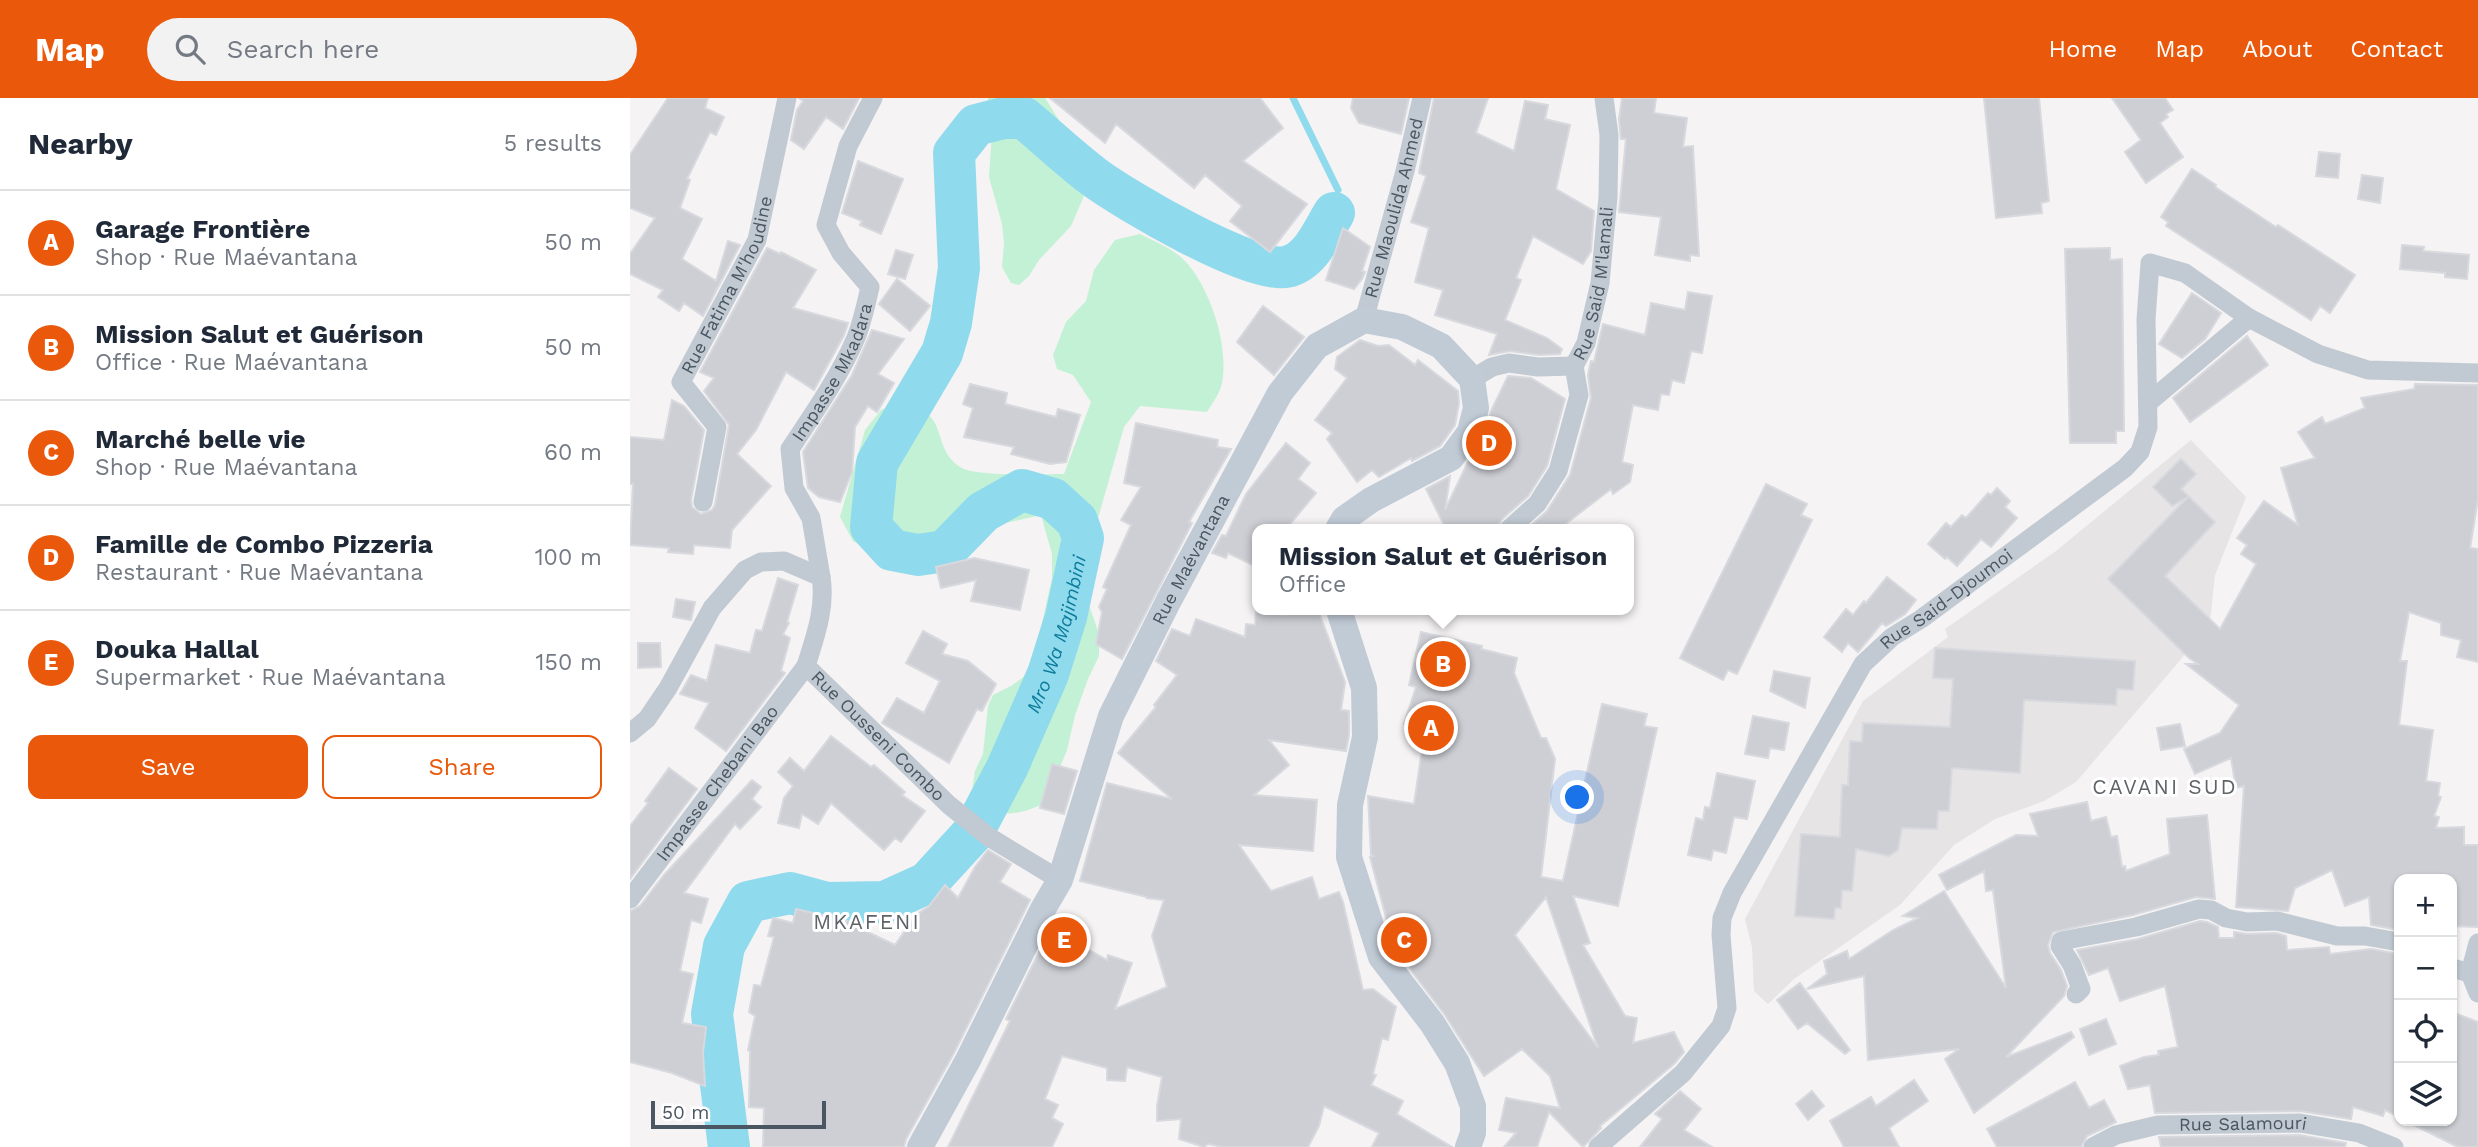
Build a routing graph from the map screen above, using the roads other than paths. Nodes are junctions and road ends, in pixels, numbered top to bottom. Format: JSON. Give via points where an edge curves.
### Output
{"nodes":[{"id":1,"x":788,"y":98,"type":"edge"},
{"id":2,"x":873,"y":98,"type":"edge"},
{"id":3,"x":1422,"y":98,"type":"edge"},
{"id":4,"x":1604,"y":98,"type":"edge"},
{"id":5,"x":2249,"y":318,"type":"junction"},
{"id":6,"x":1364,"y":320,"type":"junction"},
{"id":7,"x":1574,"y":366,"type":"junction"},
{"id":8,"x":2478,"y":373,"type":"edge"},
{"id":9,"x":1472,"y":379,"type":"junction"},
{"id":10,"x":2149,"y":401,"type":"junction"},
{"id":11,"x":703,"y":502,"type":"dead end"},
{"id":12,"x":1341,"y":524,"type":"edge"},
{"id":13,"x":1515,"y":524,"type":"edge"},
{"id":14,"x":821,"y":577,"type":"junction"},
{"id":15,"x":1341,"y":615,"type":"edge"},
{"id":16,"x":806,"y":666,"type":"junction"},
{"id":17,"x":630,"y":733,"type":"edge"},
{"id":18,"x":1060,"y":880,"type":"junction"},
{"id":19,"x":630,"y":899,"type":"edge"},
{"id":20,"x":2394,"y":942,"type":"edge"},
{"id":21,"x":2478,"y":943,"type":"edge"},
{"id":22,"x":2461,"y":971,"type":"edge"},
{"id":23,"x":2478,"y":993,"type":"edge"},
{"id":24,"x":2076,"y":994,"type":"dead end"},
{"id":25,"x":920,"y":1147,"type":"edge"},
{"id":26,"x":1468,"y":1147,"type":"edge"},
{"id":27,"x":1598,"y":1147,"type":"edge"},
{"id":28,"x":2094,"y":1147,"type":"edge"},
{"id":29,"x":2394,"y":1147,"type":"edge"}],
"edges":[{"from":1,"to":11,"type":"street","name":"Rue Fatima M'houdine","via":[[757,240],[681,382],[717,427]]},
{"from":2,"to":14,"type":"street","name":"Impasse Mkadara","via":[[848,146],[825,225],[870,287],[856,338],[828,393],[790,449],[794,488],[811,519]]},
{"from":3,"to":6,"type":"street","name":"Rue Maoulida Ahmed"},
{"from":4,"to":7,"type":"street","name":"Rue Said M'lamali","via":[[1609,135],[1608,197],[1601,283],[1586,343]]},
{"from":5,"to":8,"type":"street","name":"Rue Said-Djoumoi","via":[[2318,354],[2368,370]]},
{"from":5,"to":10,"type":"street"},
{"from":5,"to":10,"type":"street","name":"Rue Said-Djoumoi","via":[[2185,273],[2150,263],[2146,320]]},
{"from":6,"to":9,"type":"street","via":[[1402,327],[1441,346]]},
{"from":6,"to":18,"type":"street","name":"Rue Maévantana","via":[[1317,346],[1280,393],[1111,716]]},
{"from":7,"to":9,"type":"street","via":[[1509,363]]},
{"from":7,"to":13,"type":"street","name":"Rue Said M'lamali","via":[[1579,395],[1558,471],[1537,504]]},
{"from":9,"to":12,"type":"street","via":[[1476,408],[1470,432],[1451,458],[1371,500]]},
{"from":10,"to":27,"type":"street","name":"Rue Said-Djoumoi","via":[[2140,452],[2125,468],[1863,664],[1722,918],[1727,1008],[1721,1026],[1683,1073]]},
{"from":14,"to":16,"type":"street","name":"Rue Ousseni Combo","via":[[824,594],[819,625]]},
{"from":14,"to":17,"type":"street","via":[[784,561],[761,562],[745,570],[712,608],[647,719]]},
{"from":15,"to":26,"type":"street","via":[[1364,688],[1365,737],[1350,804],[1349,857],[1381,957],[1457,1063],[1473,1106]]},
{"from":16,"to":18,"type":"street","name":"Rue Ousseni Combo","via":[[949,805],[989,837]]},
{"from":16,"to":19,"type":"street","name":"Impasse Chebani Bao"},
{"from":18,"to":25,"type":"street","name":"Rue Maévantana"},
{"from":20,"to":24,"type":"street","via":[[2337,936],[2277,921],[2247,922],[2199,909],[2061,942],[2079,981],[2081,989]]},
{"from":21,"to":22,"type":"street"},
{"from":22,"to":23,"type":"street"},
{"from":28,"to":29,"type":"street","name":"Rue Salamouri","via":[[2116,1135],[2158,1125],[2300,1123],[2359,1133]]}]}
